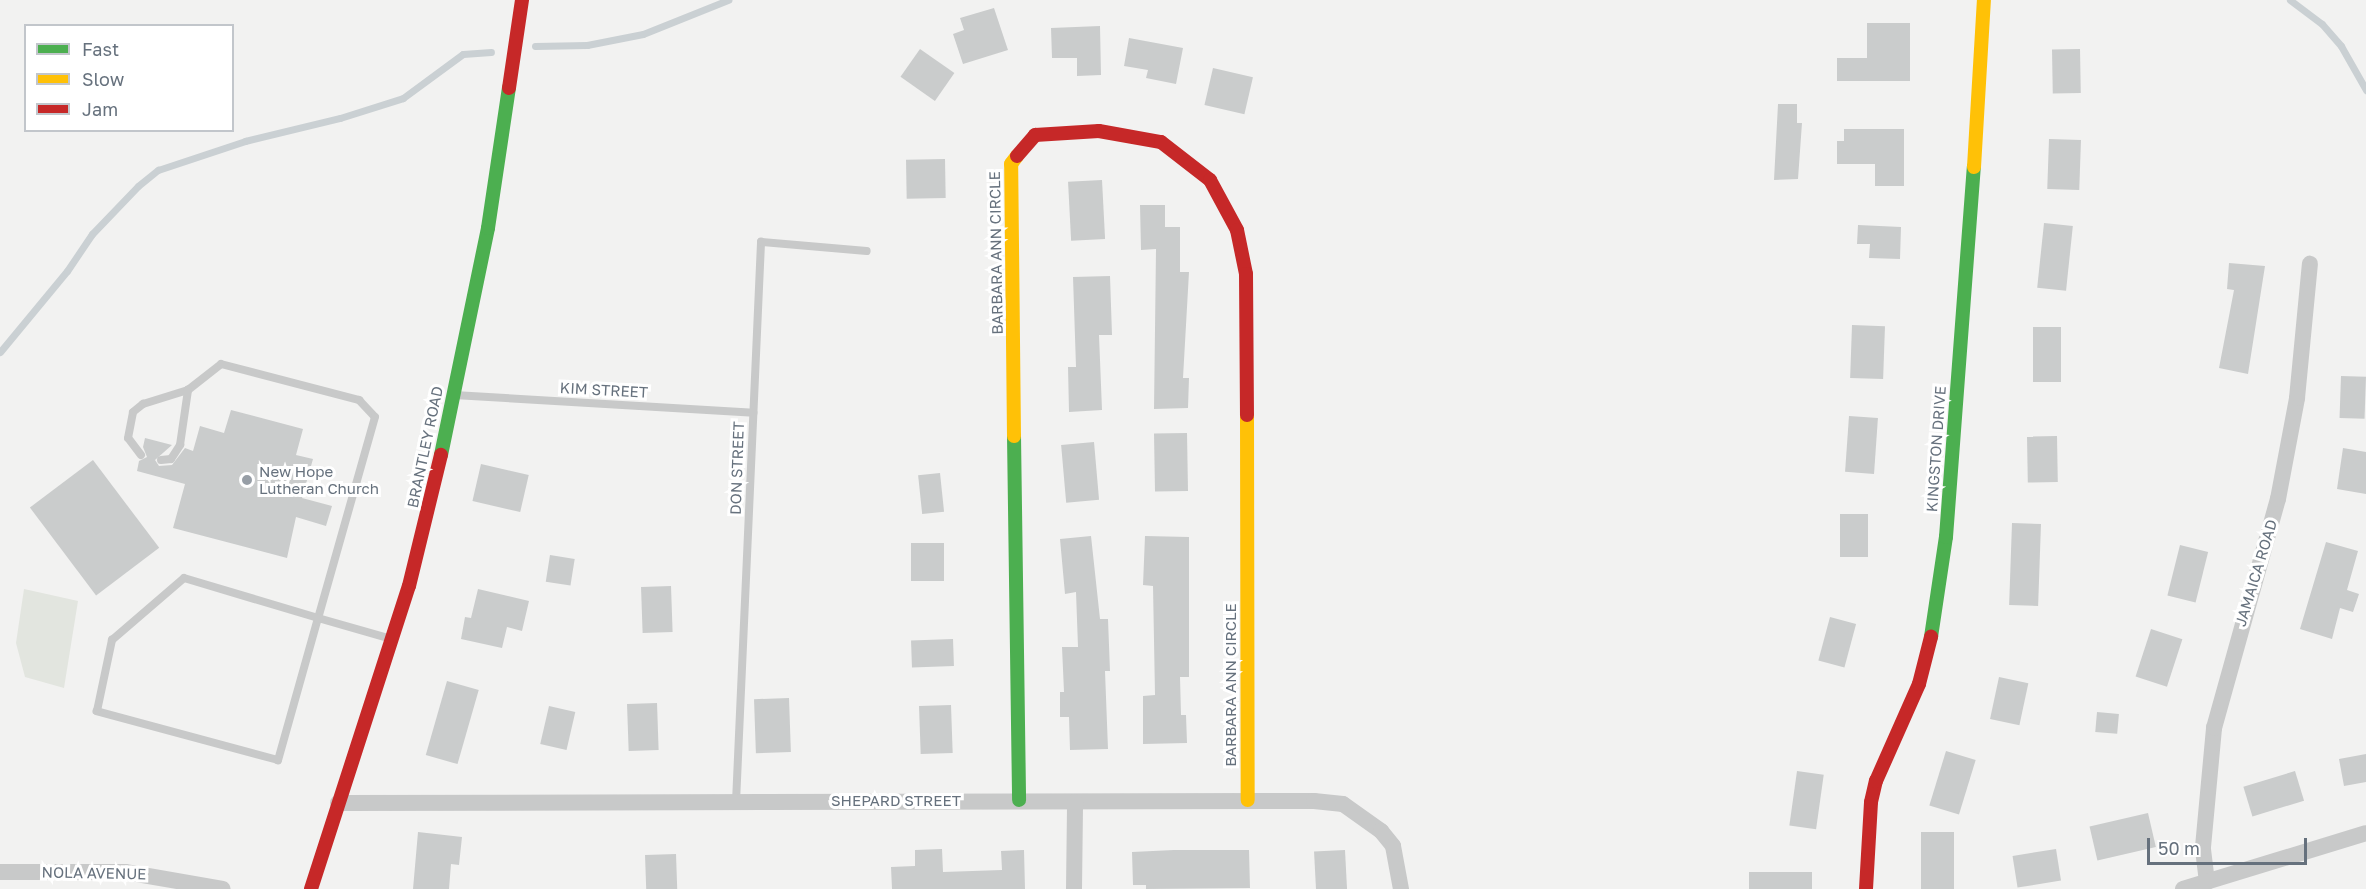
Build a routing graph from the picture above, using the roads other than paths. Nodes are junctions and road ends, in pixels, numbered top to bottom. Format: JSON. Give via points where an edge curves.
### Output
{"nodes":[{"id":1,"x":522,"y":0,"type":"edge"},
{"id":2,"x":1984,"y":0,"type":"edge"},
{"id":3,"x":867,"y":251,"type":"dead end"},
{"id":4,"x":2310,"y":264,"type":"dead end"},
{"id":5,"x":188,"y":390,"type":"junction"},
{"id":6,"x":454,"y":395,"type":"junction"},
{"id":7,"x":753,"y":413,"type":"junction"},
{"id":8,"x":141,"y":455,"type":"dead end"},
{"id":9,"x":161,"y":460,"type":"dead end"},
{"id":10,"x":318,"y":618,"type":"junction"},
{"id":11,"x":392,"y":639,"type":"junction"},
{"id":12,"x":1018,"y":800,"type":"junction"},
{"id":13,"x":1248,"y":800,"type":"junction"},
{"id":14,"x":736,"y":802,"type":"junction"},
{"id":15,"x":1075,"y":802,"type":"junction"},
{"id":16,"x":338,"y":803,"type":"junction"},
{"id":17,"x":2366,"y":833,"type":"edge"},
{"id":18,"x":0,"y":872,"type":"edge"},
{"id":19,"x":2207,"y":882,"type":"junction"},
{"id":20,"x":223,"y":889,"type":"edge"},
{"id":21,"x":311,"y":889,"type":"edge"},
{"id":22,"x":1074,"y":889,"type":"edge"},
{"id":23,"x":1401,"y":889,"type":"edge"},
{"id":24,"x":1866,"y":889,"type":"edge"},
{"id":25,"x":2183,"y":889,"type":"edge"}],
"edges":[{"from":1,"to":6,"type":"street","name":"BRANTLEY ROAD","via":[[488,228]]},
{"from":2,"to":24,"type":"street","name":"KINGSTON DRIVE","via":[[1946,537],[1932,634],[1918,684],[1870,802]]},
{"from":3,"to":7,"type":"lane","name":"DON STREET","via":[[761,242]]},
{"from":4,"to":19,"type":"street","name":"JAMAICA ROAD","via":[[2297,398],[2278,499],[2214,729],[2203,847]]},
{"from":5,"to":8,"type":"lane","via":[[143,404],[133,412],[128,438]]},
{"from":5,"to":9,"type":"lane","via":[[180,445],[171,459]]},
{"from":5,"to":10,"type":"lane","via":[[211,369],[221,364],[233,365],[359,400],[375,417]]},
{"from":6,"to":7,"type":"lane","name":"KIM STREET"},
{"from":6,"to":11,"type":"street","name":"BRANTLEY ROAD","via":[[429,507]]},
{"from":7,"to":14,"type":"lane","name":"DON STREET"},
{"from":10,"to":10,"type":"lane","via":[[184,578],[112,640],[97,711],[278,760]]},
{"from":10,"to":11,"type":"lane"},
{"from":11,"to":16,"type":"street","name":"BRANTLEY ROAD"},
{"from":12,"to":13,"type":"street","name":"BARBARA ANN CIRCLE","via":[[1011,164],[1035,135],[1099,131],[1161,142],[1210,180],[1237,230],[1246,274]]},
{"from":12,"to":14,"type":"street","name":"SHEPARD STREET"},
{"from":12,"to":15,"type":"street","name":"SHEPARD STREET"},
{"from":13,"to":15,"type":"street","name":"SHEPARD STREET"},
{"from":13,"to":23,"type":"street","name":"SHEPARD STREET","via":[[1343,804],[1381,831],[1393,846]]},
{"from":14,"to":16,"type":"street","name":"SHEPARD STREET"},
{"from":15,"to":22,"type":"street"},
{"from":16,"to":21,"type":"street","name":"BRANTLEY ROAD"},
{"from":17,"to":19,"type":"street"},
{"from":18,"to":20,"type":"street","name":"NOLA AVENUE","via":[[135,873]]},
{"from":19,"to":25,"type":"street"}]}
